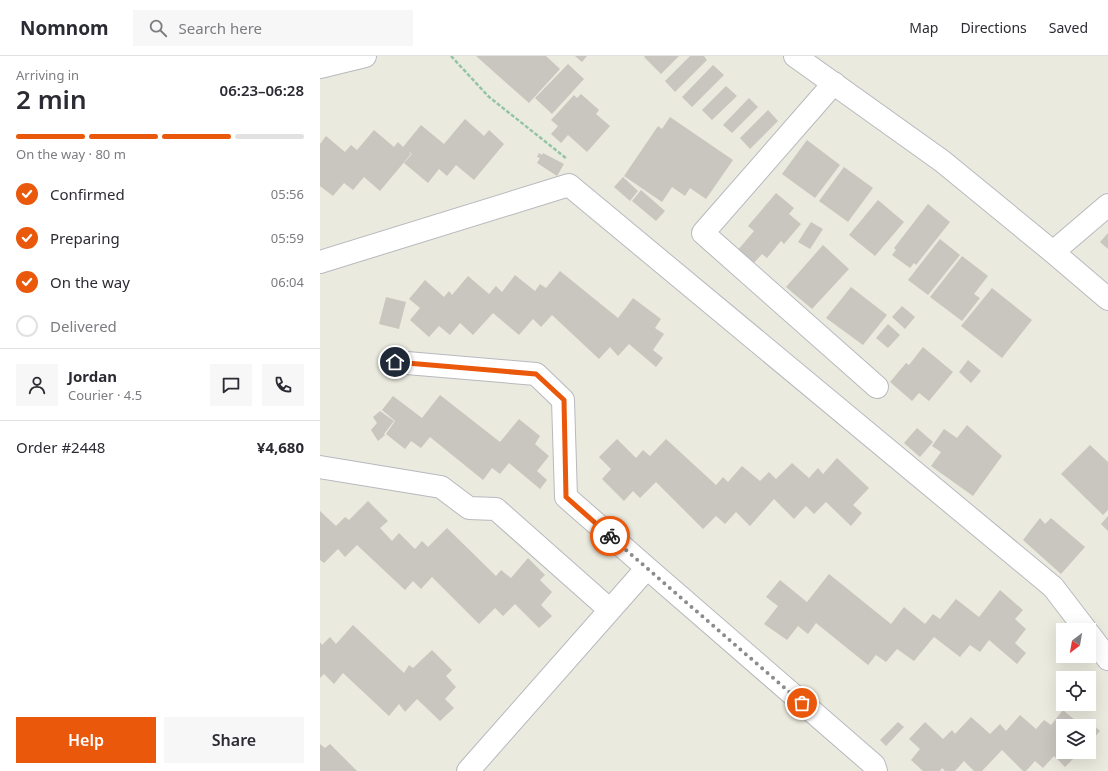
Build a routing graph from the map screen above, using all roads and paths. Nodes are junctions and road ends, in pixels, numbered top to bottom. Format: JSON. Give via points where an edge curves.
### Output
{"nodes":[{"id":1,"x":365,"y":56,"type":"edge"},
{"id":2,"x":451,"y":56,"type":"edge"},
{"id":3,"x":795,"y":56,"type":"edge"},
{"id":4,"x":320,"y":67,"type":"edge"},
{"id":5,"x":834,"y":82,"type":"junction"},
{"id":6,"x":569,"y":185,"type":"junction"},
{"id":7,"x":1108,"y":205,"type":"edge"},
{"id":8,"x":1053,"y":252,"type":"junction"},
{"id":9,"x":320,"y":262,"type":"edge"},
{"id":10,"x":1108,"y":299,"type":"edge"},
{"id":11,"x":395,"y":362,"type":"dead end"},
{"id":12,"x":877,"y":387,"type":"dead end"},
{"id":13,"x":320,"y":467,"type":"edge"},
{"id":14,"x":647,"y":568,"type":"junction"},
{"id":15,"x":610,"y":610,"type":"junction"},
{"id":16,"x":1081,"y":623,"type":"edge"},
{"id":17,"x":1096,"y":643,"type":"edge"},
{"id":18,"x":1108,"y":659,"type":"edge"},
{"id":19,"x":468,"y":771,"type":"edge"},
{"id":20,"x":876,"y":771,"type":"edge"}],
"edges":[{"from":1,"to":4,"type":"street"},
{"from":2,"to":6,"type":"path","via":[[488,96],[582,172]]},
{"from":3,"to":5,"type":"street"},
{"from":5,"to":8,"type":"street","via":[[942,161]]},
{"from":5,"to":12,"type":"street","via":[[703,233]]},
{"from":6,"to":9,"type":"street"},
{"from":6,"to":16,"type":"street","via":[[1053,587]]},
{"from":7,"to":8,"type":"street"},
{"from":8,"to":10,"type":"street"},
{"from":11,"to":14,"type":"street","via":[[536,374],[564,400],[566,497]]},
{"from":13,"to":15,"type":"street","via":[[441,487],[469,508],[496,509]]},
{"from":14,"to":15,"type":"street"},
{"from":14,"to":20,"type":"street","via":[[874,764]]},
{"from":15,"to":19,"type":"street"},
{"from":17,"to":18,"type":"street"}]}
